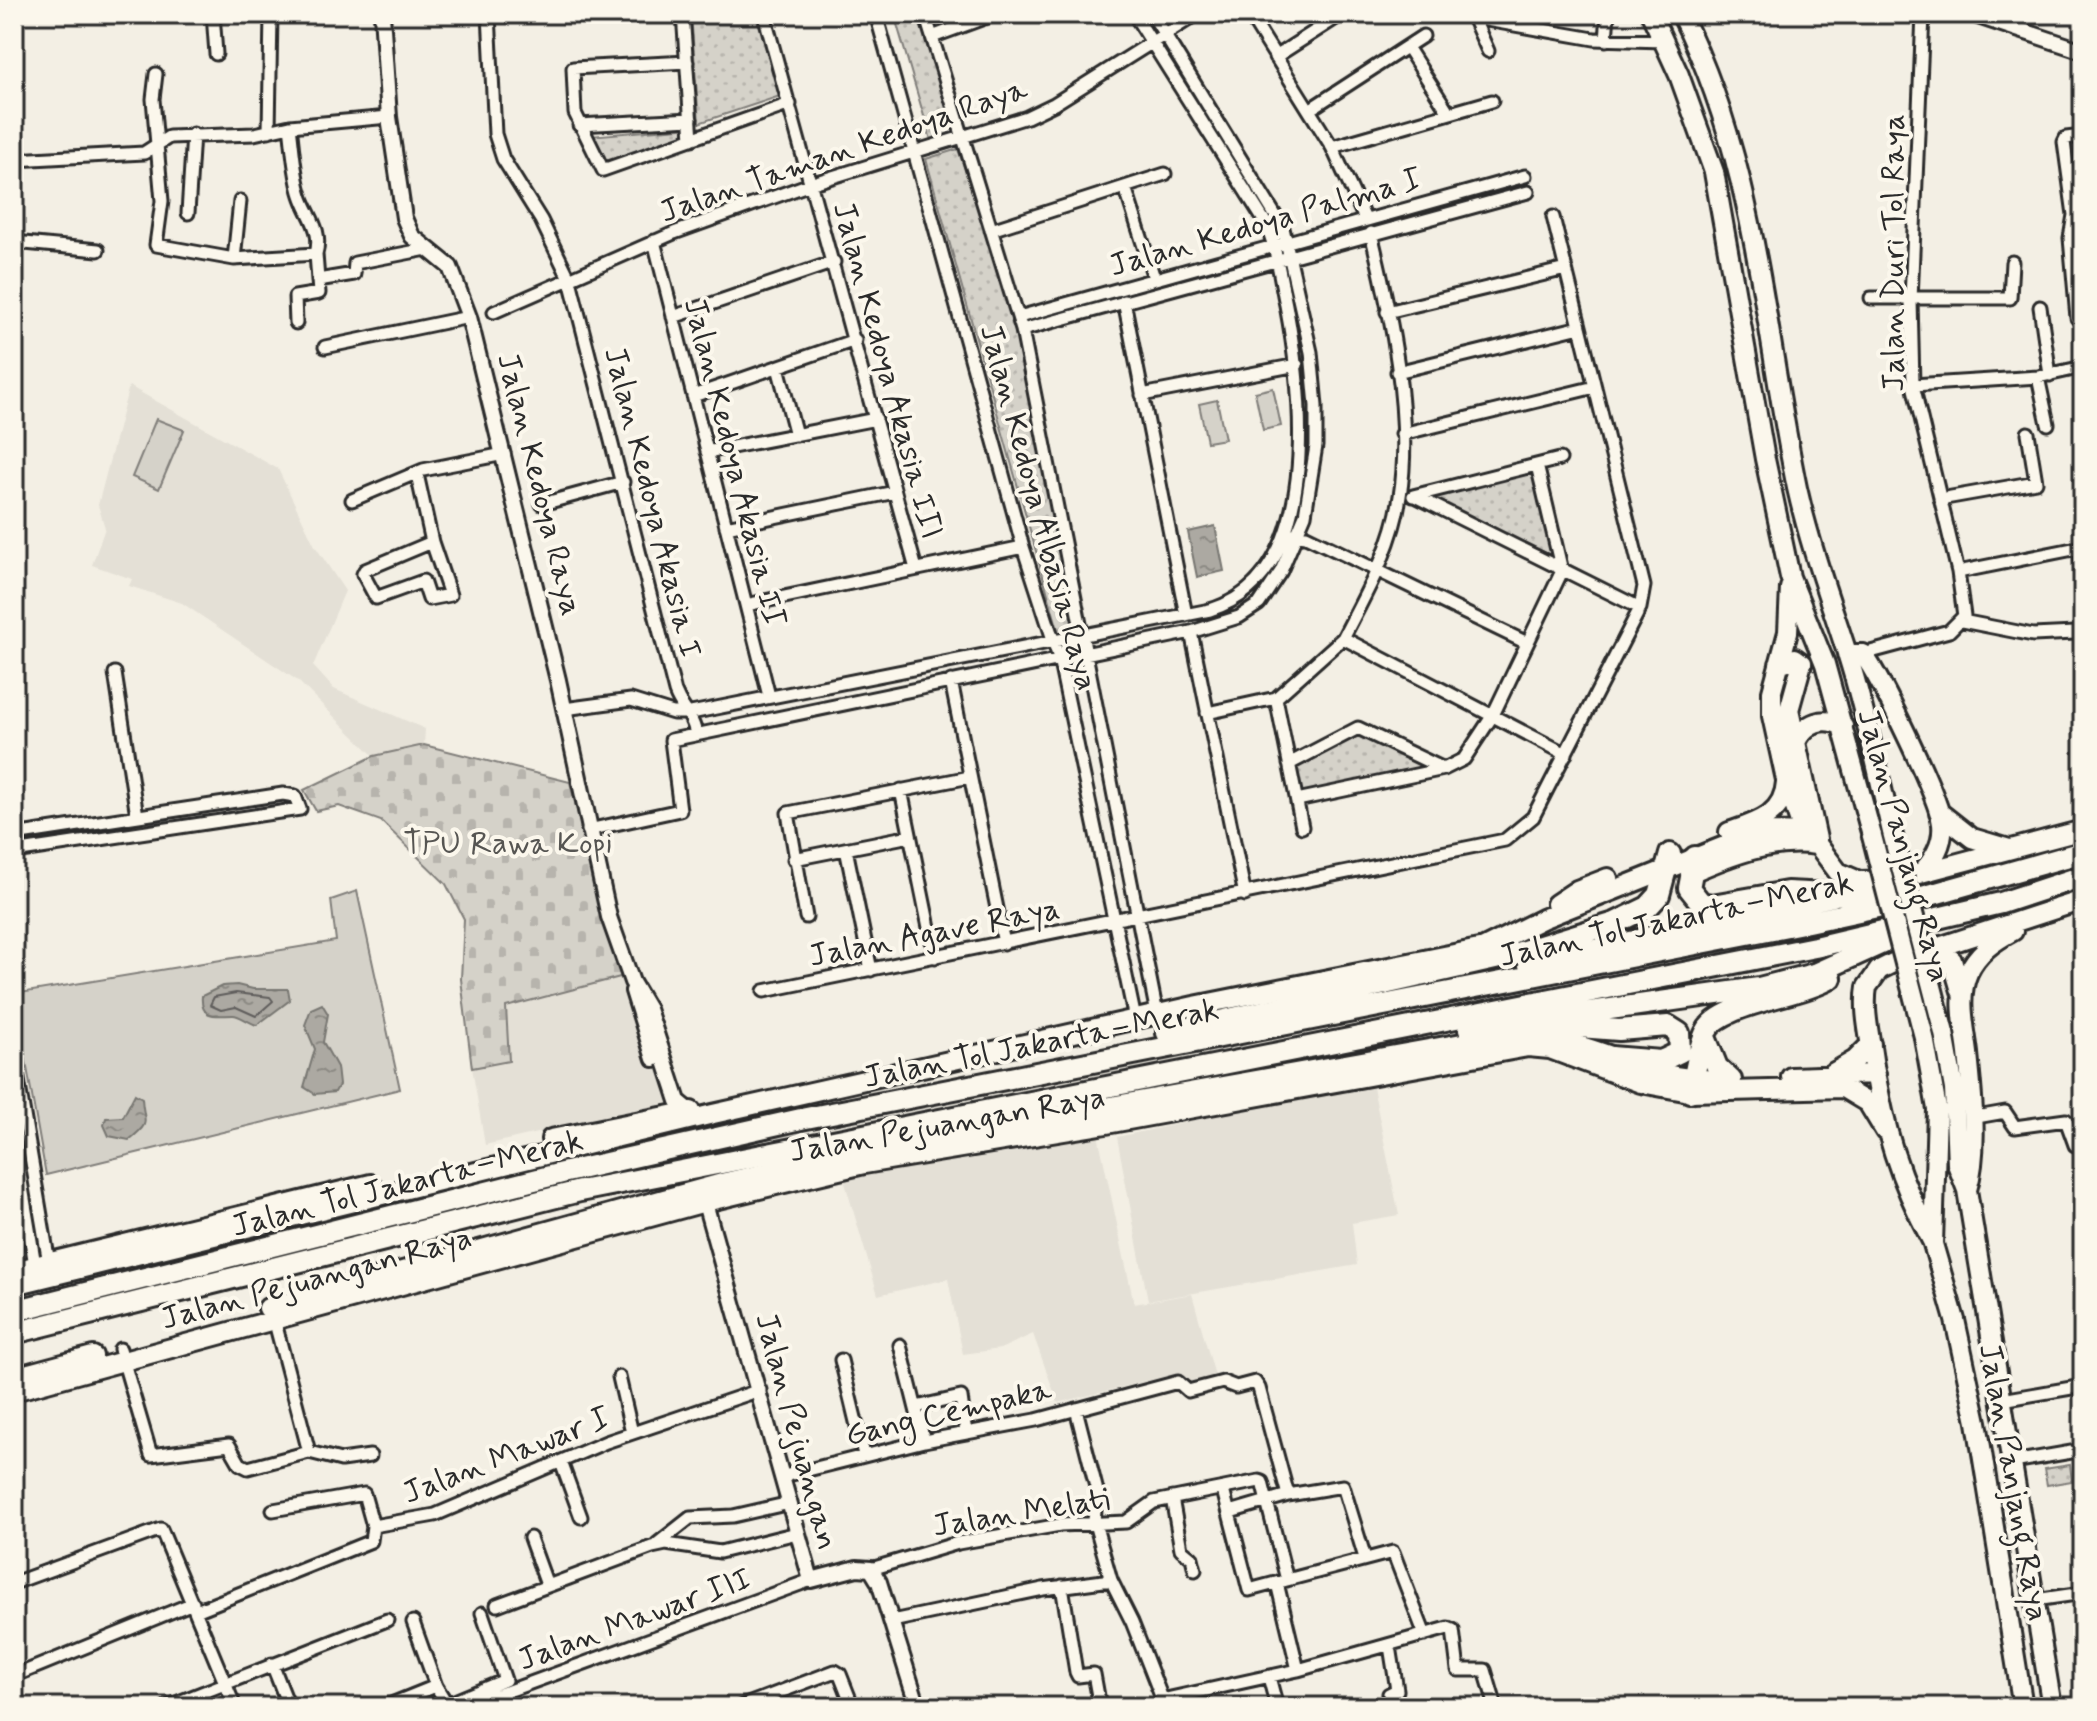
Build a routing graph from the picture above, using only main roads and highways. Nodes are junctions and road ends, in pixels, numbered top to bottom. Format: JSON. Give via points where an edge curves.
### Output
{"nodes":[{"id":1,"x":1651,"y":14,"type":"edge"},
{"id":2,"x":1681,"y":14,"type":"edge"},
{"id":3,"x":1760,"y":269,"type":"junction"},
{"id":4,"x":1732,"y":273,"type":"junction"},
{"id":5,"x":1768,"y":324,"type":"junction"},
{"id":6,"x":1741,"y":326,"type":"junction"},
{"id":7,"x":1790,"y":577,"type":"junction"},
{"id":8,"x":1855,"y":654,"type":"junction"},
{"id":9,"x":1779,"y":664,"type":"junction"},
{"id":10,"x":1843,"y":726,"type":"junction"},
{"id":11,"x":1796,"y":742,"type":"junction"},
{"id":12,"x":1786,"y":780,"type":"junction"},
{"id":13,"x":1939,"y":812,"type":"junction"},
{"id":14,"x":2083,"y":830,"type":"edge"},
{"id":15,"x":1812,"y":839,"type":"junction"},
{"id":16,"x":2013,"y":850,"type":"junction"},
{"id":17,"x":2083,"y":852,"type":"edge"},
{"id":18,"x":1669,"y":861,"type":"junction"},
{"id":19,"x":1693,"y":865,"type":"junction"},
{"id":20,"x":1920,"y":874,"type":"junction"},
{"id":21,"x":2083,"y":876,"type":"edge"},
{"id":22,"x":1833,"y":896,"type":"junction"},
{"id":23,"x":1919,"y":898,"type":"junction"},
{"id":24,"x":2083,"y":900,"type":"edge"},
{"id":25,"x":2047,"y":913,"type":"junction"},
{"id":26,"x":1944,"y":917,"type":"junction"},
{"id":27,"x":1936,"y":948,"type":"junction"},
{"id":28,"x":1870,"y":950,"type":"junction"},
{"id":29,"x":1962,"y":995,"type":"junction"},
{"id":30,"x":1361,"y":1012,"type":"junction"},
{"id":31,"x":1519,"y":1021,"type":"junction"},
{"id":32,"x":1705,"y":1033,"type":"junction"},
{"id":33,"x":1871,"y":1044,"type":"junction"},
{"id":34,"x":1325,"y":1045,"type":"junction"},
{"id":35,"x":1611,"y":1057,"type":"junction"},
{"id":36,"x":1092,"y":1060,"type":"junction"},
{"id":37,"x":1876,"y":1074,"type":"junction"},
{"id":38,"x":1828,"y":1076,"type":"junction"},
{"id":39,"x":1731,"y":1080,"type":"junction"},
{"id":40,"x":1692,"y":1086,"type":"junction"},
{"id":41,"x":713,"y":1114,"type":"junction"},
{"id":42,"x":1885,"y":1131,"type":"junction"},
{"id":43,"x":1937,"y":1161,"type":"junction"},
{"id":44,"x":1896,"y":1166,"type":"junction"},
{"id":45,"x":1967,"y":1190,"type":"junction"},
{"id":46,"x":703,"y":1196,"type":"junction"},
{"id":47,"x":1933,"y":1244,"type":"junction"},
{"id":48,"x":14,"y":1271,"type":"edge"},
{"id":49,"x":43,"y":1271,"type":"junction"},
{"id":50,"x":14,"y":1285,"type":"edge"},
{"id":51,"x":14,"y":1311,"type":"edge"},
{"id":52,"x":14,"y":1333,"type":"edge"},
{"id":53,"x":121,"y":1355,"type":"junction"},
{"id":54,"x":14,"y":1377,"type":"edge"},
{"id":55,"x":14,"y":1391,"type":"edge"},
{"id":56,"x":2023,"y":1707,"type":"edge"},
{"id":57,"x":2052,"y":1707,"type":"edge"}],
"edges":[{"from":1,"to":4,"type":"main road","name":"Jalan Panjang Raya","via":[[1709,154]]},
{"from":2,"to":3,"type":"main road","name":"Jalan Panjang Raya","via":[[1739,164]]},
{"from":3,"to":4,"type":"main road","via":[[1747,285]]},
{"from":3,"to":5,"type":"main road","name":"Jalan Panjang Raya"},
{"from":4,"to":6,"type":"main road","name":"Jalan Panjang Raya"},
{"from":5,"to":6,"type":"main road","via":[[1752,314]]},
{"from":5,"to":8,"type":"main road","name":"Jalan Panjang Raya","via":[[1806,524]]},
{"from":6,"to":7,"type":"main road","name":"Jalan Panjang Raya"},
{"from":7,"to":9,"type":"main road","via":[[1788,632]]},
{"from":7,"to":10,"type":"main road","name":"Jalan Panjang Raya","via":[[1814,632]]},
{"from":8,"to":13,"type":"main road","via":[[1877,674]]},
{"from":8,"to":45,"type":"main road","name":"Jalan Panjang Raya","bridge":true,"via":[[1892,832],[1944,1033],[1954,1089],[1957,1164]]},
{"from":9,"to":11,"type":"main road","via":[[1795,658],[1802,663],[1789,703]]},
{"from":9,"to":12,"type":"main road","via":[[1772,707]]},
{"from":10,"to":11,"type":"main road","via":[[1815,722]]},
{"from":10,"to":43,"type":"main road","name":"Jalan Panjang Raya","bridge":true,"via":[[1924,1037],[1937,1109]]},
{"from":11,"to":15,"type":"main road"},
{"from":12,"to":15,"type":"main road"},
{"from":12,"to":18,"type":"main road","via":[[1783,798],[1765,819]]},
{"from":13,"to":16,"type":"main road","via":[[1972,838]]},
{"from":13,"to":20,"type":"main road","via":[[1940,845]]},
{"from":14,"to":16,"type":"main road"},
{"from":15,"to":19,"type":"main road","via":[[1770,832]]},
{"from":15,"to":20,"type":"main road","via":[[1838,872],[1859,881]]},
{"from":16,"to":20,"type":"main road"},
{"from":17,"to":23,"type":"highway","name":"Jalan Tol Jakarta–Merak"},
{"from":18,"to":19,"type":"main road"},
{"from":18,"to":36,"type":"highway","via":[[1659,895],[1648,907],[1595,930],[1432,974],[1154,1037]]},
{"from":18,"to":41,"type":"main road","via":[[1484,948],[1157,1014]]},
{"from":19,"to":22,"type":"highway","via":[[1689,888],[1701,903],[1787,892]]},
{"from":21,"to":26,"type":"highway","name":"Jalan Tol Jakarta–Merak"},
{"from":22,"to":23,"type":"highway"},
{"from":22,"to":30,"type":"highway","via":[[1542,962]]},
{"from":23,"to":30,"type":"highway","name":"Jalan Tol Jakarta–Merak"},
{"from":24,"to":25,"type":"main road"},
{"from":25,"to":27,"type":"main road"},
{"from":25,"to":29,"type":"main road","via":[[1986,948],[1967,975]]},
{"from":26,"to":28,"type":"highway"},
{"from":26,"to":34,"type":"highway","name":"Jalan Tol Jakarta–Merak"},
{"from":27,"to":29,"type":"main road","via":[[1952,960]]},
{"from":27,"to":33,"type":"main road","via":[[1888,965],[1871,978],[1865,996]]},
{"from":28,"to":31,"type":"highway","via":[[1814,974],[1759,988]]},
{"from":28,"to":32,"type":"highway","via":[[1821,984],[1729,1012]]},
{"from":29,"to":45,"type":"main road","via":[[1973,1169]]},
{"from":30,"to":36,"type":"highway","name":"Jalan Tol Jakarta–Merak"},
{"from":31,"to":34,"type":"highway","via":[[1369,1044]]},
{"from":31,"to":35,"type":"highway","via":[[1619,1030],[1668,1026],[1679,1033],[1680,1052],[1666,1060]]},
{"from":32,"to":39,"type":"highway","via":[[1713,1061]]},
{"from":32,"to":40,"type":"highway"},
{"from":33,"to":37,"type":"main road"},
{"from":33,"to":38,"type":"main road"},
{"from":34,"to":52,"type":"highway","name":"Jalan Tol Jakarta–Merak","via":[[580,1191]]},
{"from":35,"to":40,"type":"main road","name":"Jalan Pejuangan Raya"},
{"from":35,"to":46,"type":"main road","name":"Jalan Pejuangan Raya","via":[[1544,1036],[1501,1036],[861,1151]]},
{"from":36,"to":51,"type":"highway","name":"Jalan Tol Jakarta–Merak","via":[[562,1173]]},
{"from":37,"to":38,"type":"main road","name":"Jalan Pejuangan Raya"},
{"from":37,"to":42,"type":"main road"},
{"from":38,"to":39,"type":"main road","name":"Jalan Pejuangan Raya"},
{"from":39,"to":40,"type":"main road","name":"Jalan Pejuangan Raya"},
{"from":40,"to":42,"type":"main road","name":"Jalan Pejuangan Raya","via":[[1843,1088],[1868,1103]]},
{"from":40,"to":46,"type":"main road","name":"Jalan Pejuangan Raya","via":[[1641,1083],[1550,1049],[1528,1047]]},
{"from":41,"to":49,"type":"main road"},
{"from":41,"to":49,"type":"main road","via":[[669,1114]]},
{"from":42,"to":44,"type":"main road"},
{"from":43,"to":44,"type":"main road","via":[[1918,1178]]},
{"from":43,"to":47,"type":"main road","name":"Jalan Panjang Raya"},
{"from":44,"to":47,"type":"main road"},
{"from":45,"to":57,"type":"main road","name":"Jalan Panjang Raya"},
{"from":46,"to":53,"type":"main road","name":"Jalan Pejuangan Raya"},
{"from":47,"to":56,"type":"main road","name":"Jalan Panjang Raya","via":[[1979,1435]]},
{"from":48,"to":49,"type":"main road"},
{"from":49,"to":50,"type":"main road"},
{"from":53,"to":54,"type":"main road","name":"Jalan Pejuangan Raya"},
{"from":53,"to":55,"type":"main road","name":"Jalan Pejuangan Raya"}]}
